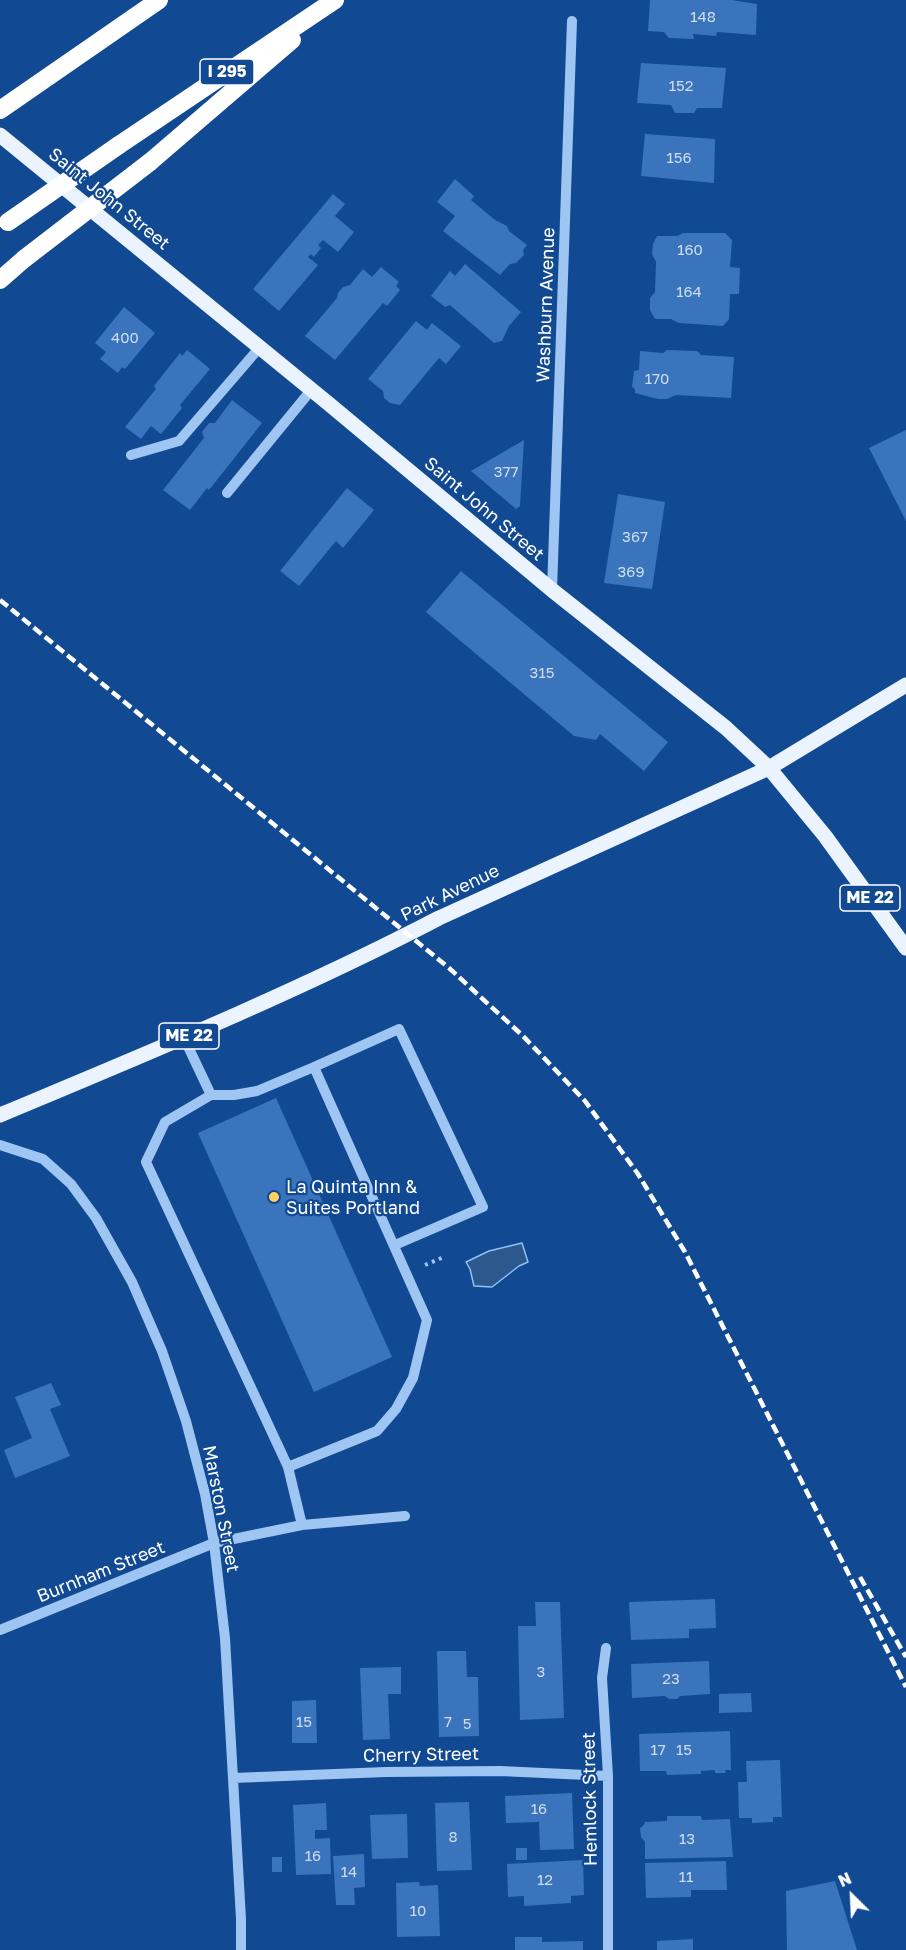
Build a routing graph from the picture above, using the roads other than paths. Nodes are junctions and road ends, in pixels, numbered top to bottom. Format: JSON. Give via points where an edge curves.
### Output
{"nodes":[{"id":1,"x":159,"y":0,"type":"edge"},
{"id":2,"x":337,"y":0,"type":"edge"},
{"id":3,"x":572,"y":21,"type":"dead end"},
{"id":4,"x":0,"y":110,"type":"edge"},
{"id":5,"x":0,"y":135,"type":"edge"},
{"id":6,"x":4,"y":225,"type":"edge"},
{"id":7,"x":0,"y":280,"type":"edge"},
{"id":8,"x":260,"y":347,"type":"junction"},
{"id":9,"x":312,"y":389,"type":"junction"},
{"id":10,"x":131,"y":455,"type":"dead end"},
{"id":11,"x":227,"y":493,"type":"dead end"},
{"id":12,"x":552,"y":590,"type":"junction"},
{"id":13,"x":906,"y":685,"type":"edge"},
{"id":14,"x":769,"y":768,"type":"junction"},
{"id":15,"x":906,"y":948,"type":"edge"},
{"id":16,"x":184,"y":1038,"type":"junction"},
{"id":17,"x":314,"y":1067,"type":"junction"},
{"id":18,"x":211,"y":1095,"type":"junction"},
{"id":19,"x":0,"y":1115,"type":"edge"},
{"id":20,"x":0,"y":1145,"type":"edge"},
{"id":21,"x":395,"y":1245,"type":"junction"},
{"id":22,"x":288,"y":1467,"type":"junction"},
{"id":23,"x":405,"y":1516,"type":"dead end"},
{"id":24,"x":302,"y":1525,"type":"junction"},
{"id":25,"x":214,"y":1543,"type":"junction"},
{"id":26,"x":0,"y":1630,"type":"edge"},
{"id":27,"x":606,"y":1648,"type":"dead end"},
{"id":28,"x":608,"y":1776,"type":"junction"},
{"id":29,"x":233,"y":1778,"type":"junction"},
{"id":30,"x":241,"y":1950,"type":"edge"},
{"id":31,"x":609,"y":1950,"type":"edge"}],
"edges":[{"from":1,"to":4,"type":"highway"},
{"from":2,"to":6,"type":"highway","number":"I 295","bridge":true},
{"from":2,"to":7,"type":"highway","bridge":true,"via":[[150,162]]},
{"from":3,"to":12,"type":"street","name":"Washburn Avenue"},
{"from":5,"to":8,"type":"main road","name":"Saint John Street"},
{"from":8,"to":9,"type":"main road","name":"Saint John Street"},
{"from":8,"to":10,"type":"street","via":[[179,441]]},
{"from":9,"to":11,"type":"street"},
{"from":9,"to":12,"type":"main road","name":"Saint John Street"},
{"from":12,"to":14,"type":"main road","name":"Saint John Street","via":[[726,728]]},
{"from":13,"to":14,"type":"main road","name":"Park Avenue","number":"ME 22"},
{"from":14,"to":15,"type":"main road","name":"Saint John Street","number":"ME 22"},
{"from":14,"to":16,"type":"main road","name":"Park Avenue","number":"ME 22"},
{"from":16,"to":18,"type":"street"},
{"from":16,"to":19,"type":"main road","name":"Park Avenue","number":"ME 22"},
{"from":17,"to":18,"type":"street","via":[[258,1091]]},
{"from":17,"to":21,"type":"street"},
{"from":17,"to":21,"type":"street","via":[[399,1029],[483,1207]]},
{"from":18,"to":22,"type":"street","via":[[165,1122],[146,1162]]},
{"from":20,"to":25,"type":"street","name":"Marston Street","via":[[43,1159],[71,1184],[96,1218],[132,1282],[186,1421]]},
{"from":21,"to":22,"type":"street","via":[[427,1320],[413,1378],[396,1409],[377,1431]]},
{"from":22,"to":24,"type":"street"},
{"from":23,"to":24,"type":"street","name":"Burnham Street"},
{"from":24,"to":25,"type":"street","name":"Burnham Street"},
{"from":25,"to":26,"type":"street","name":"Burnham Street"},
{"from":25,"to":29,"type":"street","name":"Marston Street","via":[[225,1638]]},
{"from":27,"to":28,"type":"street","name":"Hemlock Street","via":[[602,1678]]},
{"from":28,"to":29,"type":"street","name":"Cherry Street","via":[[500,1771]]},
{"from":28,"to":31,"type":"street","name":"Hemlock Street"},
{"from":29,"to":30,"type":"street","name":"Marston Street"}]}
